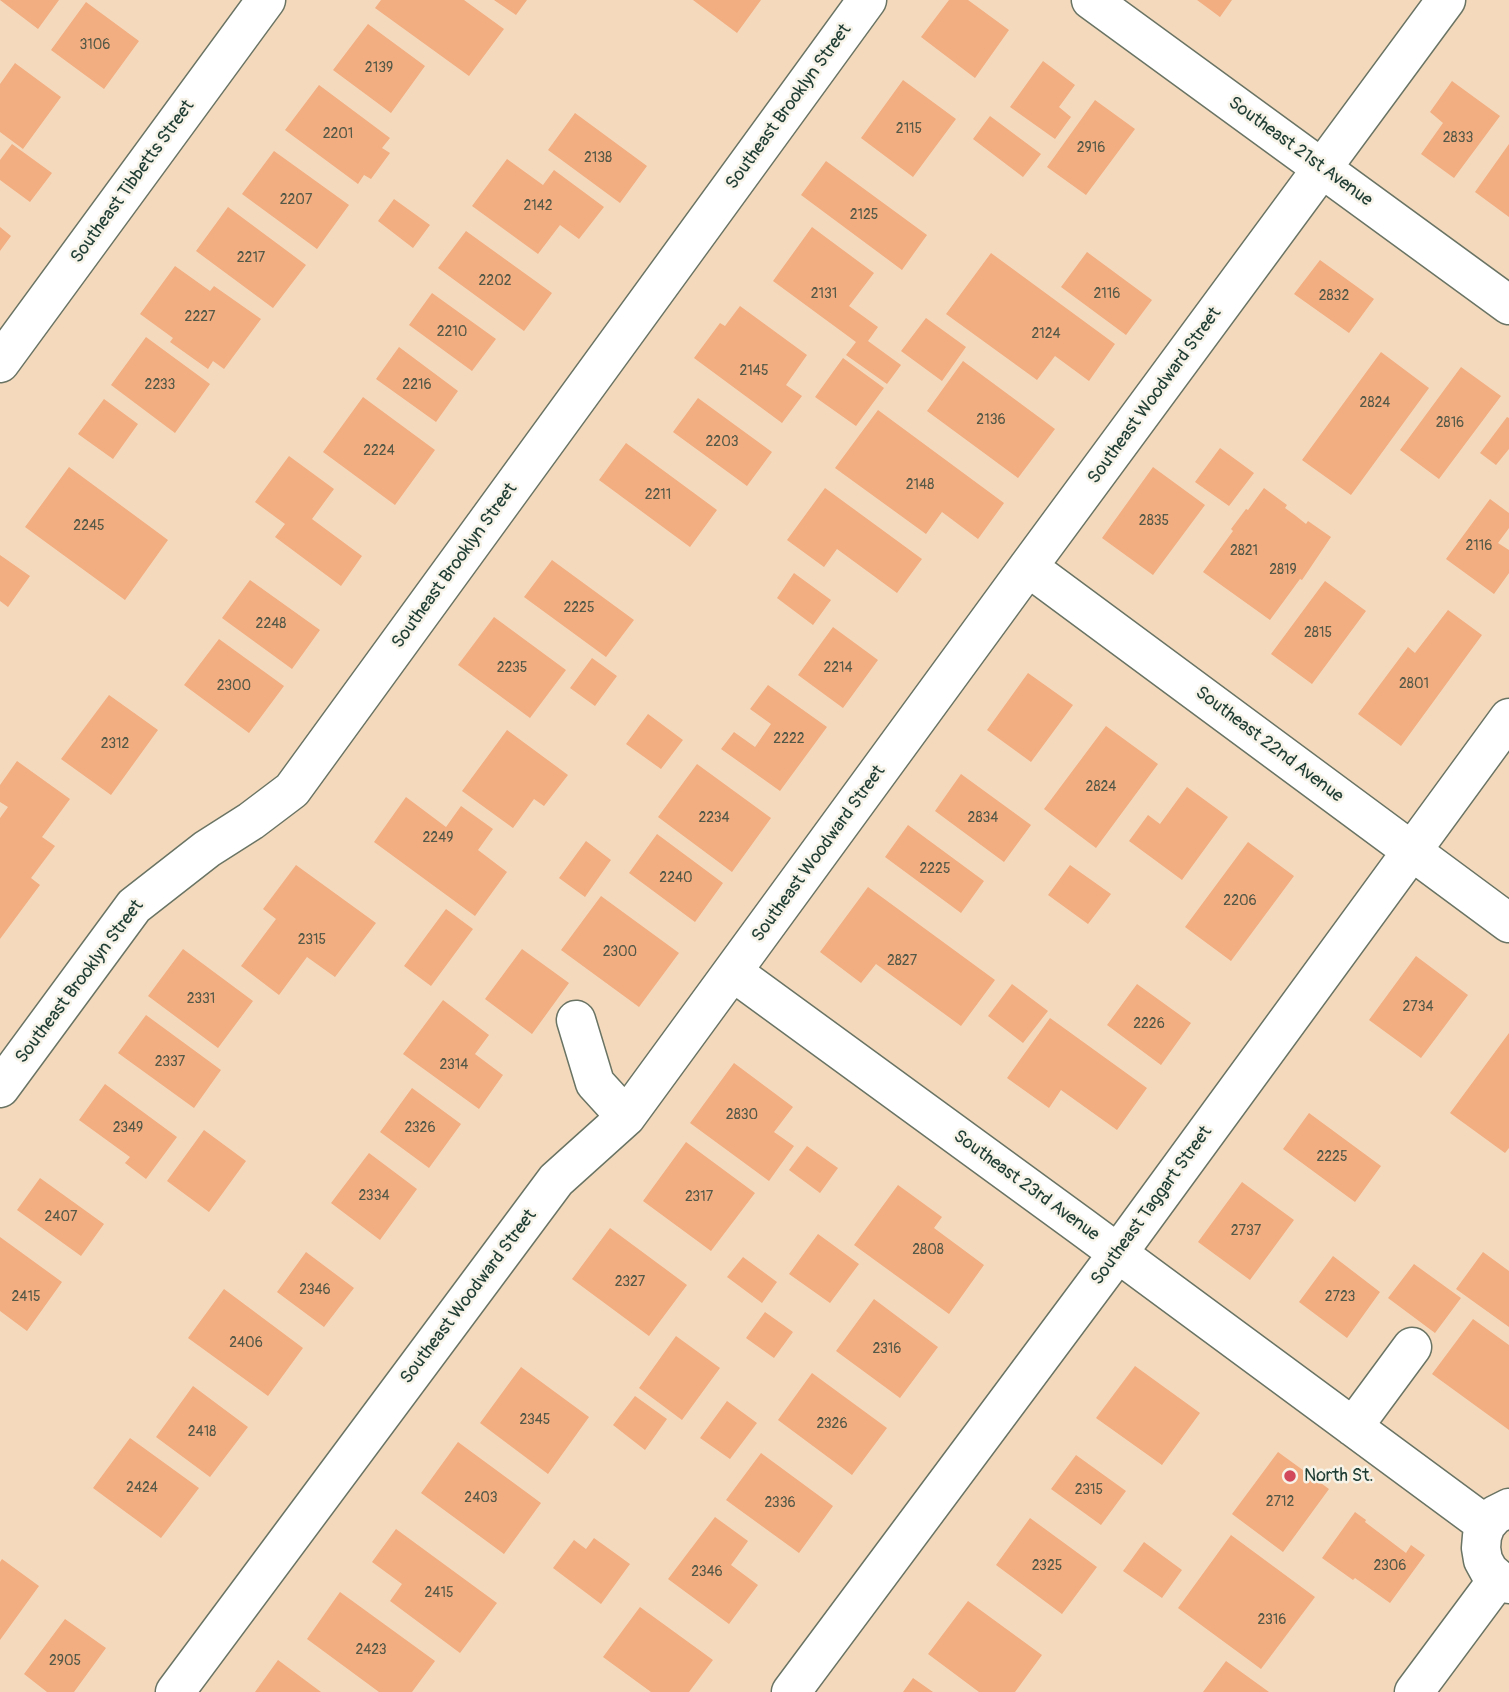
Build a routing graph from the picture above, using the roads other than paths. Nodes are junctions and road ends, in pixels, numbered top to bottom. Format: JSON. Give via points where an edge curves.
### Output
{"nodes":[{"id":1,"x":867,"y":0,"type":"edge"},
{"id":2,"x":1091,"y":0,"type":"edge"},
{"id":3,"x":1446,"y":0,"type":"edge"},
{"id":4,"x":258,"y":3,"type":"edge"},
{"id":5,"x":1323,"y":169,"type":"junction"},
{"id":6,"x":1509,"y":305,"type":"edge"},
{"id":7,"x":0,"y":363,"type":"edge"},
{"id":8,"x":1028,"y":567,"type":"junction"},
{"id":9,"x":1509,"y":718,"type":"edge"},
{"id":10,"x":1411,"y":851,"type":"junction"},
{"id":11,"x":1509,"y":923,"type":"edge"},
{"id":12,"x":733,"y":972,"type":"junction"},
{"id":13,"x":576,"y":1020,"type":"dead end"},
{"id":14,"x":0,"y":1088,"type":"edge"},
{"id":15,"x":626,"y":1117,"type":"junction"},
{"id":16,"x":1118,"y":1253,"type":"junction"},
{"id":17,"x":1412,"y":1348,"type":"dead end"},
{"id":18,"x":1353,"y":1427,"type":"junction"},
{"id":19,"x":1498,"y":1517,"type":"edge"},
{"id":20,"x":1503,"y":1582,"type":"edge"},
{"id":21,"x":175,"y":1692,"type":"edge"},
{"id":22,"x":791,"y":1692,"type":"edge"},
{"id":23,"x":1414,"y":1692,"type":"edge"}],
"edges":[{"from":1,"to":14,"type":"street","name":"Southeast Brooklyn Street","via":[[292,790],[134,906]]},
{"from":2,"to":5,"type":"street","name":"Southeast 21st Avenue"},
{"from":3,"to":5,"type":"street","name":"Southeast Woodward Street"},
{"from":4,"to":7,"type":"street","name":"Southeast Tibbetts Street"},
{"from":5,"to":6,"type":"street","name":"Southeast 21st Avenue"},
{"from":5,"to":8,"type":"street","name":"Southeast Woodward Street"},
{"from":8,"to":10,"type":"street","name":"Southeast 22nd Avenue"},
{"from":8,"to":12,"type":"street","name":"Southeast Woodward Street"},
{"from":9,"to":10,"type":"street","name":"Southeast Taggart Street"},
{"from":10,"to":11,"type":"street","name":"Southeast 22nd Avenue"},
{"from":10,"to":16,"type":"street","name":"Southeast Taggart Street"},
{"from":12,"to":15,"type":"street","name":"Southeast Woodward Street"},
{"from":12,"to":16,"type":"street","name":"Southeast 23rd Avenue"},
{"from":13,"to":15,"type":"street","via":[[594,1083]]},
{"from":15,"to":21,"type":"street","name":"Southeast Woodward Street","via":[[556,1180]]},
{"from":16,"to":18,"type":"street","name":"Southeast 23rd Avenue"},
{"from":16,"to":22,"type":"street","name":"Southeast Taggart Street"},
{"from":17,"to":18,"type":"street"},
{"from":18,"to":19,"type":"street","name":"Southeast 23rd Avenue"},
{"from":19,"to":20,"type":"street","via":[[1482,1536],[1481,1548],[1489,1571]]},
{"from":20,"to":23,"type":"street"}]}
